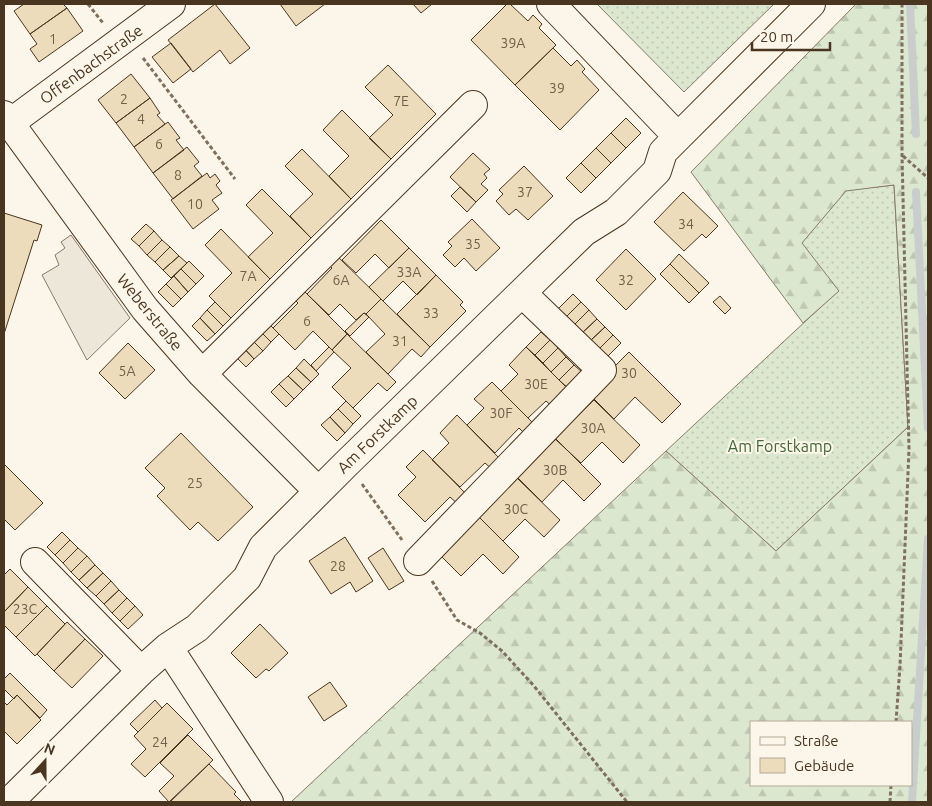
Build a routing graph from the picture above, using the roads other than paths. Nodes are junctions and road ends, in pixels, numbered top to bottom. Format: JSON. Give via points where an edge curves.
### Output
{"nodes":[{"id":1,"x":171,"y":4,"type":"edge"},
{"id":2,"x":551,"y":4,"type":"edge"},
{"id":3,"x":811,"y":4,"type":"edge"},
{"id":4,"x":473,"y":105,"type":"dead end"},
{"id":5,"x":7,"y":119,"type":"edge"},
{"id":6,"x":678,"y":137,"type":"junction"},
{"id":7,"x":522,"y":293,"type":"junction"},
{"id":8,"x":202,"y":374,"type":"junction"},
{"id":9,"x":318,"y":491,"type":"junction"},
{"id":10,"x":418,"y":561,"type":"road end"},
{"id":11,"x":35,"y":562,"type":"dead end"},
{"id":12,"x":168,"y":647,"type":"junction"},
{"id":13,"x":141,"y":671,"type":"junction"},
{"id":14,"x":9,"y":802,"type":"edge"},
{"id":15,"x":270,"y":802,"type":"edge"}],
"edges":[{"from":1,"to":5,"type":"street","name":"Offenbachstraße"},
{"from":2,"to":6,"type":"street"},
{"from":3,"to":6,"type":"street","name":"Am Forstkamp"},
{"from":4,"to":8,"type":"street"},
{"from":5,"to":8,"type":"street","name":"Weberstraße","via":[[145,310]]},
{"from":6,"to":7,"type":"street","name":"Am Forstkamp","via":[[663,152],[657,171],[616,212],[584,232]]},
{"from":7,"to":9,"type":"street","name":"Am Forstkamp"},
{"from":7,"to":10,"type":"street","via":[[602,370]]},
{"from":8,"to":9,"type":"street","name":"Weberstraße"},
{"from":9,"to":12,"type":"street","name":"Am Forstkamp","via":[[263,547],[247,578],[197,628]]},
{"from":11,"to":13,"type":"street"},
{"from":12,"to":13,"type":"street","name":"Am Forstkamp"},
{"from":12,"to":15,"type":"street"},
{"from":13,"to":14,"type":"street","name":"Am Forstkamp"}]}
